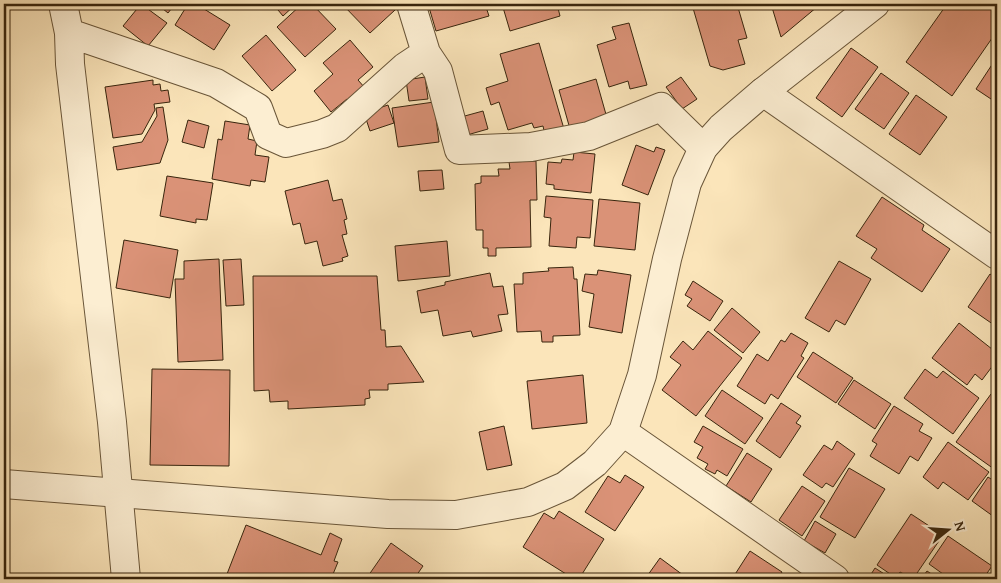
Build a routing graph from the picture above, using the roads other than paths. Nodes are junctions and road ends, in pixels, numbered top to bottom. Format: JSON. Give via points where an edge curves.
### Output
{"nodes":[{"id":1,"x":63,"y":4,"type":"edge"},
{"id":2,"x":411,"y":4,"type":"edge"},
{"id":3,"x":875,"y":4,"type":"edge"},
{"id":4,"x":69,"y":33,"type":"junction"},
{"id":5,"x":426,"y":53,"type":"junction"},
{"id":6,"x":763,"y":92,"type":"junction"},
{"id":7,"x":703,"y":148,"type":"junction"},
{"id":8,"x":997,"y":255,"type":"edge"},
{"id":9,"x":623,"y":432,"type":"junction"},
{"id":10,"x":4,"y":484,"type":"edge"},
{"id":11,"x":119,"y":494,"type":"junction"},
{"id":12,"x":131,"y":579,"type":"edge"},
{"id":13,"x":835,"y":579,"type":"edge"}],
"edges":[{"from":1,"to":4,"type":"street"},
{"from":2,"to":5,"type":"street"},
{"from":3,"to":6,"type":"street"},
{"from":4,"to":5,"type":"street","via":[[216,83],[258,108],[268,135],[286,143],[337,128],[405,67]]},
{"from":4,"to":11,"type":"street"},
{"from":5,"to":7,"type":"street","via":[[438,71],[459,150],[531,147],[589,136],[661,107]]},
{"from":6,"to":7,"type":"street","via":[[720,128]]},
{"from":6,"to":8,"type":"street"},
{"from":7,"to":9,"type":"street","via":[[687,183],[642,375]]},
{"from":9,"to":11,"type":"street","via":[[595,462],[565,486],[528,502],[456,515],[388,514]]},
{"from":9,"to":13,"type":"street"},
{"from":10,"to":11,"type":"street"},
{"from":11,"to":12,"type":"street"}]}
